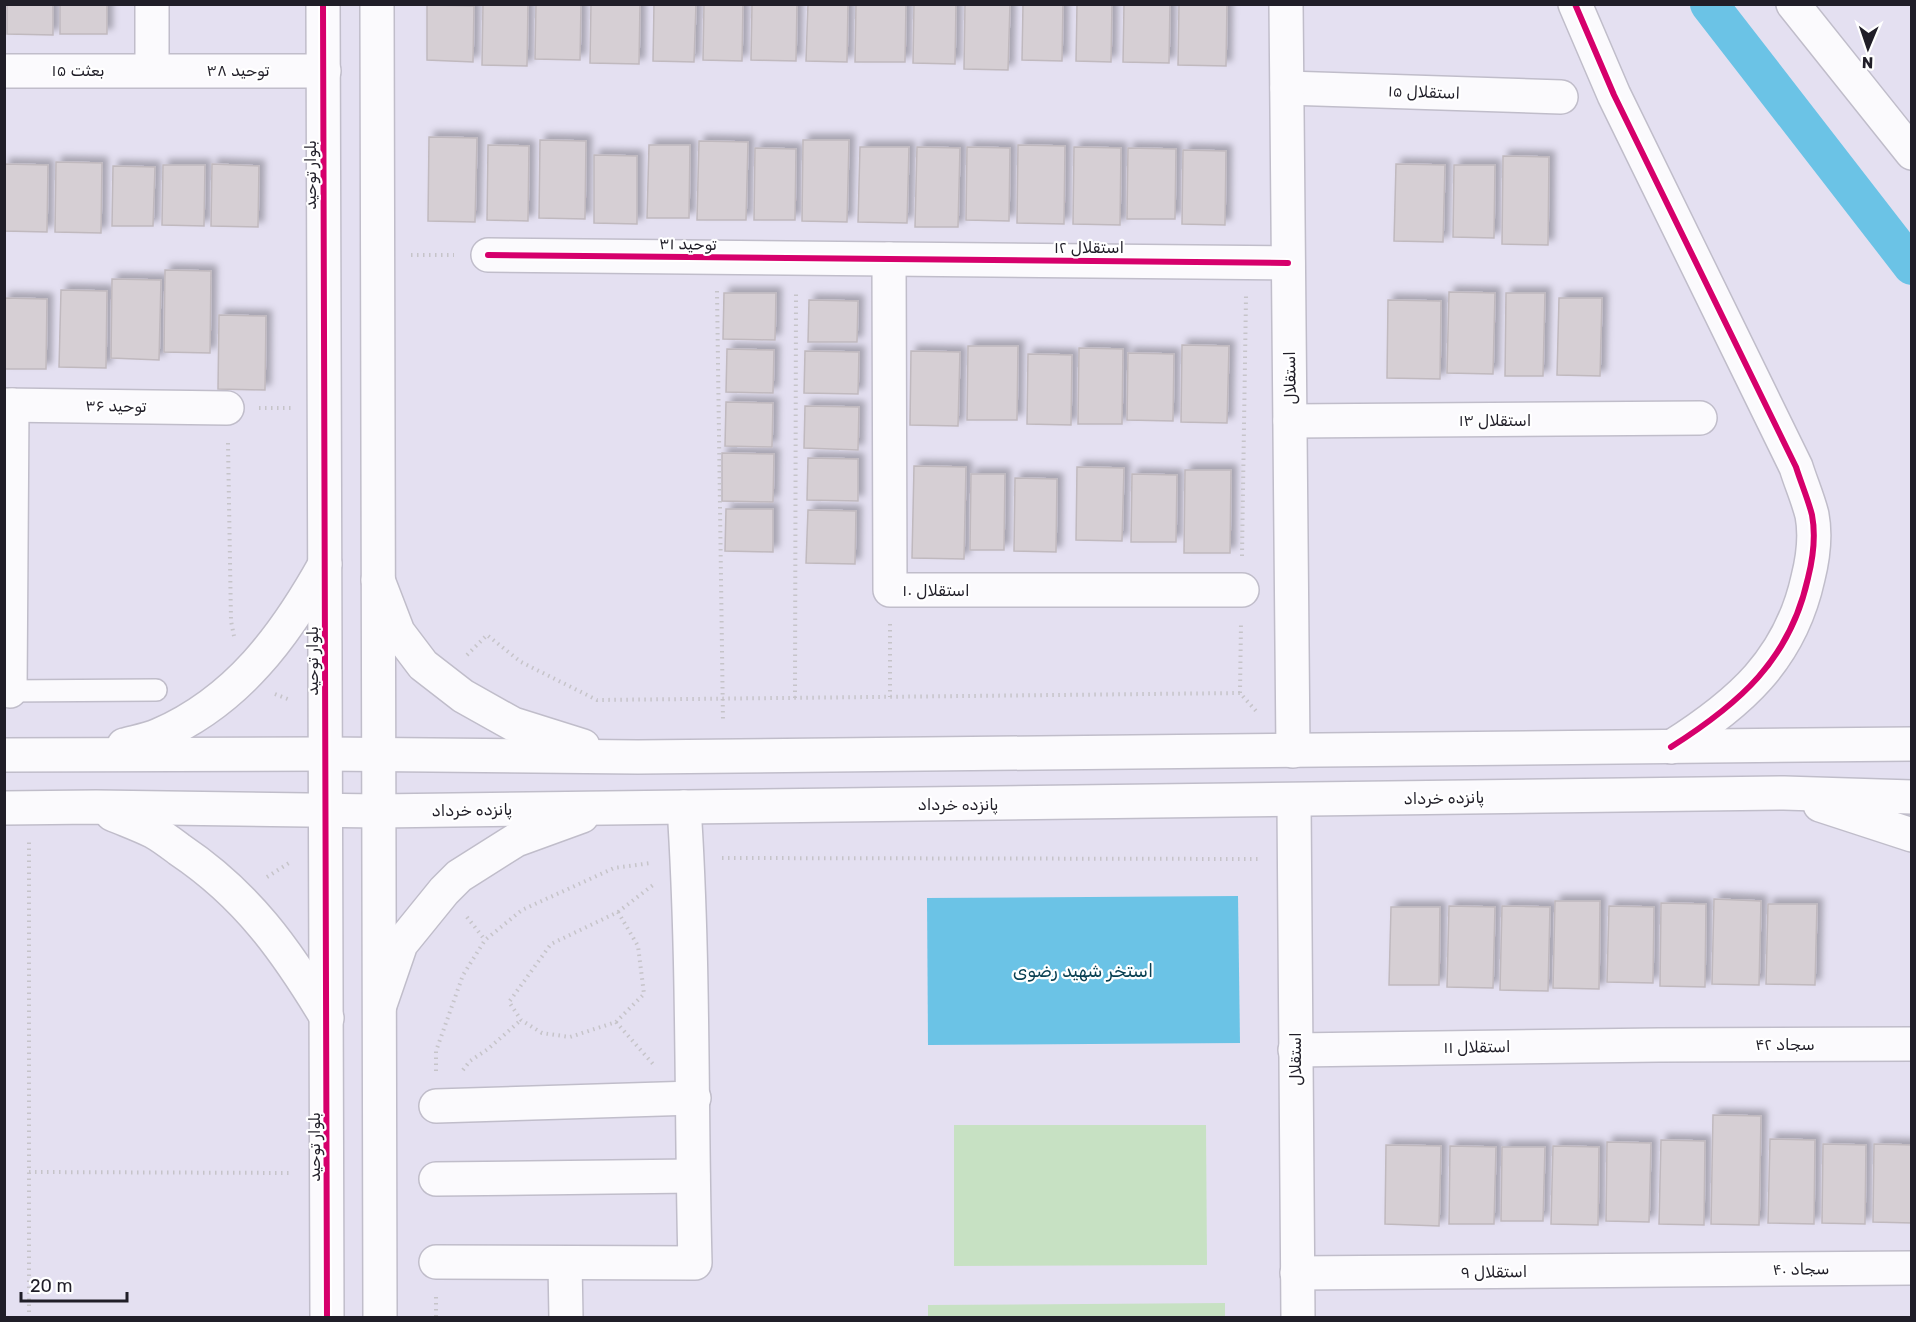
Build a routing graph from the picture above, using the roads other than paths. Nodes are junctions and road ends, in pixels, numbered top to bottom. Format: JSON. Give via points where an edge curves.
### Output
{"nodes":[{"id":1,"x":152,"y":4,"type":"edge"},
{"id":2,"x":323,"y":4,"type":"edge"},
{"id":3,"x":377,"y":4,"type":"edge"},
{"id":4,"x":1287,"y":4,"type":"edge"},
{"id":5,"x":1575,"y":4,"type":"edge"},
{"id":6,"x":1793,"y":4,"type":"edge"},
{"id":7,"x":152,"y":70,"type":"junction"},
{"id":8,"x":324,"y":70,"type":"junction"},
{"id":9,"x":4,"y":71,"type":"edge"},
{"id":10,"x":1287,"y":88,"type":"junction"},
{"id":11,"x":1561,"y":97,"type":"dead end"},
{"id":12,"x":1911,"y":153,"type":"edge"},
{"id":13,"x":488,"y":255,"type":"road end"},
{"id":14,"x":889,"y":259,"type":"junction"},
{"id":15,"x":1288,"y":263,"type":"junction"},
{"id":16,"x":8,"y":405,"type":"edge"},
{"id":17,"x":227,"y":408,"type":"road end"},
{"id":18,"x":1700,"y":418,"type":"dead end"},
{"id":19,"x":1290,"y":421,"type":"junction"},
{"id":20,"x":325,"y":564,"type":"junction"},
{"id":21,"x":378,"y":580,"type":"junction"},
{"id":22,"x":1242,"y":590,"type":"road end"},
{"id":23,"x":156,"y":690,"type":"dead end"},
{"id":24,"x":7,"y":691,"type":"edge"},
{"id":25,"x":1911,"y":729,"type":"edge"},
{"id":26,"x":1875,"y":743,"type":"junction"},
{"id":27,"x":1911,"y":744,"type":"edge"},
{"id":28,"x":1671,"y":747,"type":"junction"},
{"id":29,"x":1293,"y":751,"type":"junction"},
{"id":30,"x":326,"y":754,"type":"junction"},
{"id":31,"x":4,"y":755,"type":"edge"},
{"id":32,"x":88,"y":755,"type":"junction"},
{"id":33,"x":378,"y":755,"type":"junction"},
{"id":34,"x":638,"y":757,"type":"junction"},
{"id":35,"x":1784,"y":793,"type":"junction"},
{"id":36,"x":1911,"y":797,"type":"edge"},
{"id":37,"x":1294,"y":801,"type":"junction"},
{"id":38,"x":96,"y":807,"type":"junction"},
{"id":39,"x":605,"y":807,"type":"junction"},
{"id":40,"x":684,"y":807,"type":"junction"},
{"id":41,"x":17,"y":808,"type":"edge"},
{"id":42,"x":326,"y":810,"type":"junction"},
{"id":43,"x":378,"y":811,"type":"junction"},
{"id":44,"x":1911,"y":835,"type":"edge"},
{"id":45,"x":380,"y":1005,"type":"junction"},
{"id":46,"x":327,"y":1018,"type":"junction"},
{"id":47,"x":1911,"y":1044,"type":"edge"},
{"id":48,"x":1659,"y":1045,"type":"joint"},
{"id":49,"x":1295,"y":1050,"type":"junction"},
{"id":50,"x":694,"y":1098,"type":"junction"},
{"id":51,"x":436,"y":1106,"type":"road end"},
{"id":52,"x":693,"y":1176,"type":"junction"},
{"id":53,"x":436,"y":1179,"type":"dead end"},
{"id":54,"x":436,"y":1262,"type":"road end"},
{"id":55,"x":565,"y":1263,"type":"junction"},
{"id":56,"x":1911,"y":1268,"type":"edge"},
{"id":57,"x":1690,"y":1270,"type":"joint"},
{"id":58,"x":1297,"y":1273,"type":"junction"},
{"id":59,"x":327,"y":1317,"type":"edge"},
{"id":60,"x":380,"y":1317,"type":"edge"},
{"id":61,"x":566,"y":1317,"type":"edge"},
{"id":62,"x":1298,"y":1317,"type":"edge"}],
"edges":[{"from":1,"to":7,"type":"street"},
{"from":2,"to":8,"type":"street","name":"بلوار توحید"},
{"from":3,"to":21,"type":"street"},
{"from":4,"to":10,"type":"street","name":"استقلال"},
{"from":5,"to":28,"type":"street","via":[[1614,95],[1796,467],[1812,516],[1813,556],[1792,629],[1766,669],[1739,697],[1712,721]]},
{"from":6,"to":12,"type":"street"},
{"from":7,"to":8,"type":"street","name":"توحید ۳۸"},
{"from":7,"to":9,"type":"street","name":"بعثت ۱۵"},
{"from":8,"to":20,"type":"street","name":"بلوار توحید"},
{"from":10,"to":11,"type":"street","name":"استقلال ۱۵"},
{"from":10,"to":15,"type":"street","name":"استقلال"},
{"from":13,"to":14,"type":"street","name":"توحید ۳۱"},
{"from":14,"to":15,"type":"street","name":"استقلال ۱۲"},
{"from":14,"to":22,"type":"street","name":"استقلال ۱۰","via":[[890,590]]},
{"from":15,"to":19,"type":"street","name":"استقلال"},
{"from":16,"to":17,"type":"street","name":"توحید ۳۶"},
{"from":16,"to":24,"type":"street"},
{"from":18,"to":19,"type":"street","name":"استقلال ۱۳"},
{"from":19,"to":29,"type":"street","name":"استقلال"},
{"from":20,"to":30,"type":"street","name":"بلوار توحید"},
{"from":20,"to":32,"type":"street","via":[[277,641],[242,679],[203,712],[158,736]]},
{"from":21,"to":33,"type":"street"},
{"from":21,"to":34,"type":"street","via":[[398,632],[423,665],[464,696],[513,723],[571,743]]},
{"from":23,"to":24,"type":"lane"},
{"from":25,"to":26,"type":"street"},
{"from":26,"to":27,"type":"street"},
{"from":26,"to":28,"type":"street"},
{"from":28,"to":29,"type":"street"},
{"from":29,"to":34,"type":"street"},
{"from":30,"to":32,"type":"street"},
{"from":30,"to":33,"type":"street"},
{"from":30,"to":42,"type":"street","name":"بلوار توحید"},
{"from":31,"to":32,"type":"street"},
{"from":33,"to":34,"type":"street"},
{"from":33,"to":43,"type":"street"},
{"from":35,"to":36,"type":"street","name":"پانزده خرداد"},
{"from":35,"to":37,"type":"street","name":"پانزده خرداد"},
{"from":35,"to":44,"type":"street"},
{"from":37,"to":40,"type":"street","name":"پانزده خرداد"},
{"from":37,"to":49,"type":"street","name":"استقلال"},
{"from":38,"to":41,"type":"street","name":"پانزده خرداد"},
{"from":38,"to":42,"type":"street","name":"پانزده خرداد"},
{"from":38,"to":46,"type":"street","via":[[155,833],[196,860],[237,895],[295,966]]},
{"from":39,"to":40,"type":"street","name":"پانزده خرداد"},
{"from":39,"to":43,"type":"street","name":"پانزده خرداد"},
{"from":39,"to":45,"type":"street","via":[[516,840],[459,876],[401,944]]},
{"from":40,"to":50,"type":"street"},
{"from":42,"to":43,"type":"street","name":"پانزده خرداد"},
{"from":42,"to":46,"type":"street","name":"بلوار توحید"},
{"from":43,"to":45,"type":"street"},
{"from":45,"to":60,"type":"street"},
{"from":46,"to":59,"type":"street","name":"بلوار توحید"},
{"from":47,"to":48,"type":"street","name":"سجاد ۴۲"},
{"from":48,"to":49,"type":"street","name":"استقلال ۱۱"},
{"from":49,"to":58,"type":"street","name":"استقلال"},
{"from":50,"to":51,"type":"street"},
{"from":50,"to":52,"type":"street"},
{"from":52,"to":53,"type":"street"},
{"from":52,"to":55,"type":"street","via":[[695,1263]]},
{"from":54,"to":55,"type":"street"},
{"from":55,"to":61,"type":"street"},
{"from":56,"to":57,"type":"street","name":"سجاد ۴۰"},
{"from":57,"to":58,"type":"street","name":"استقلال ۹"},
{"from":58,"to":62,"type":"street","name":"استقلال"}]}
